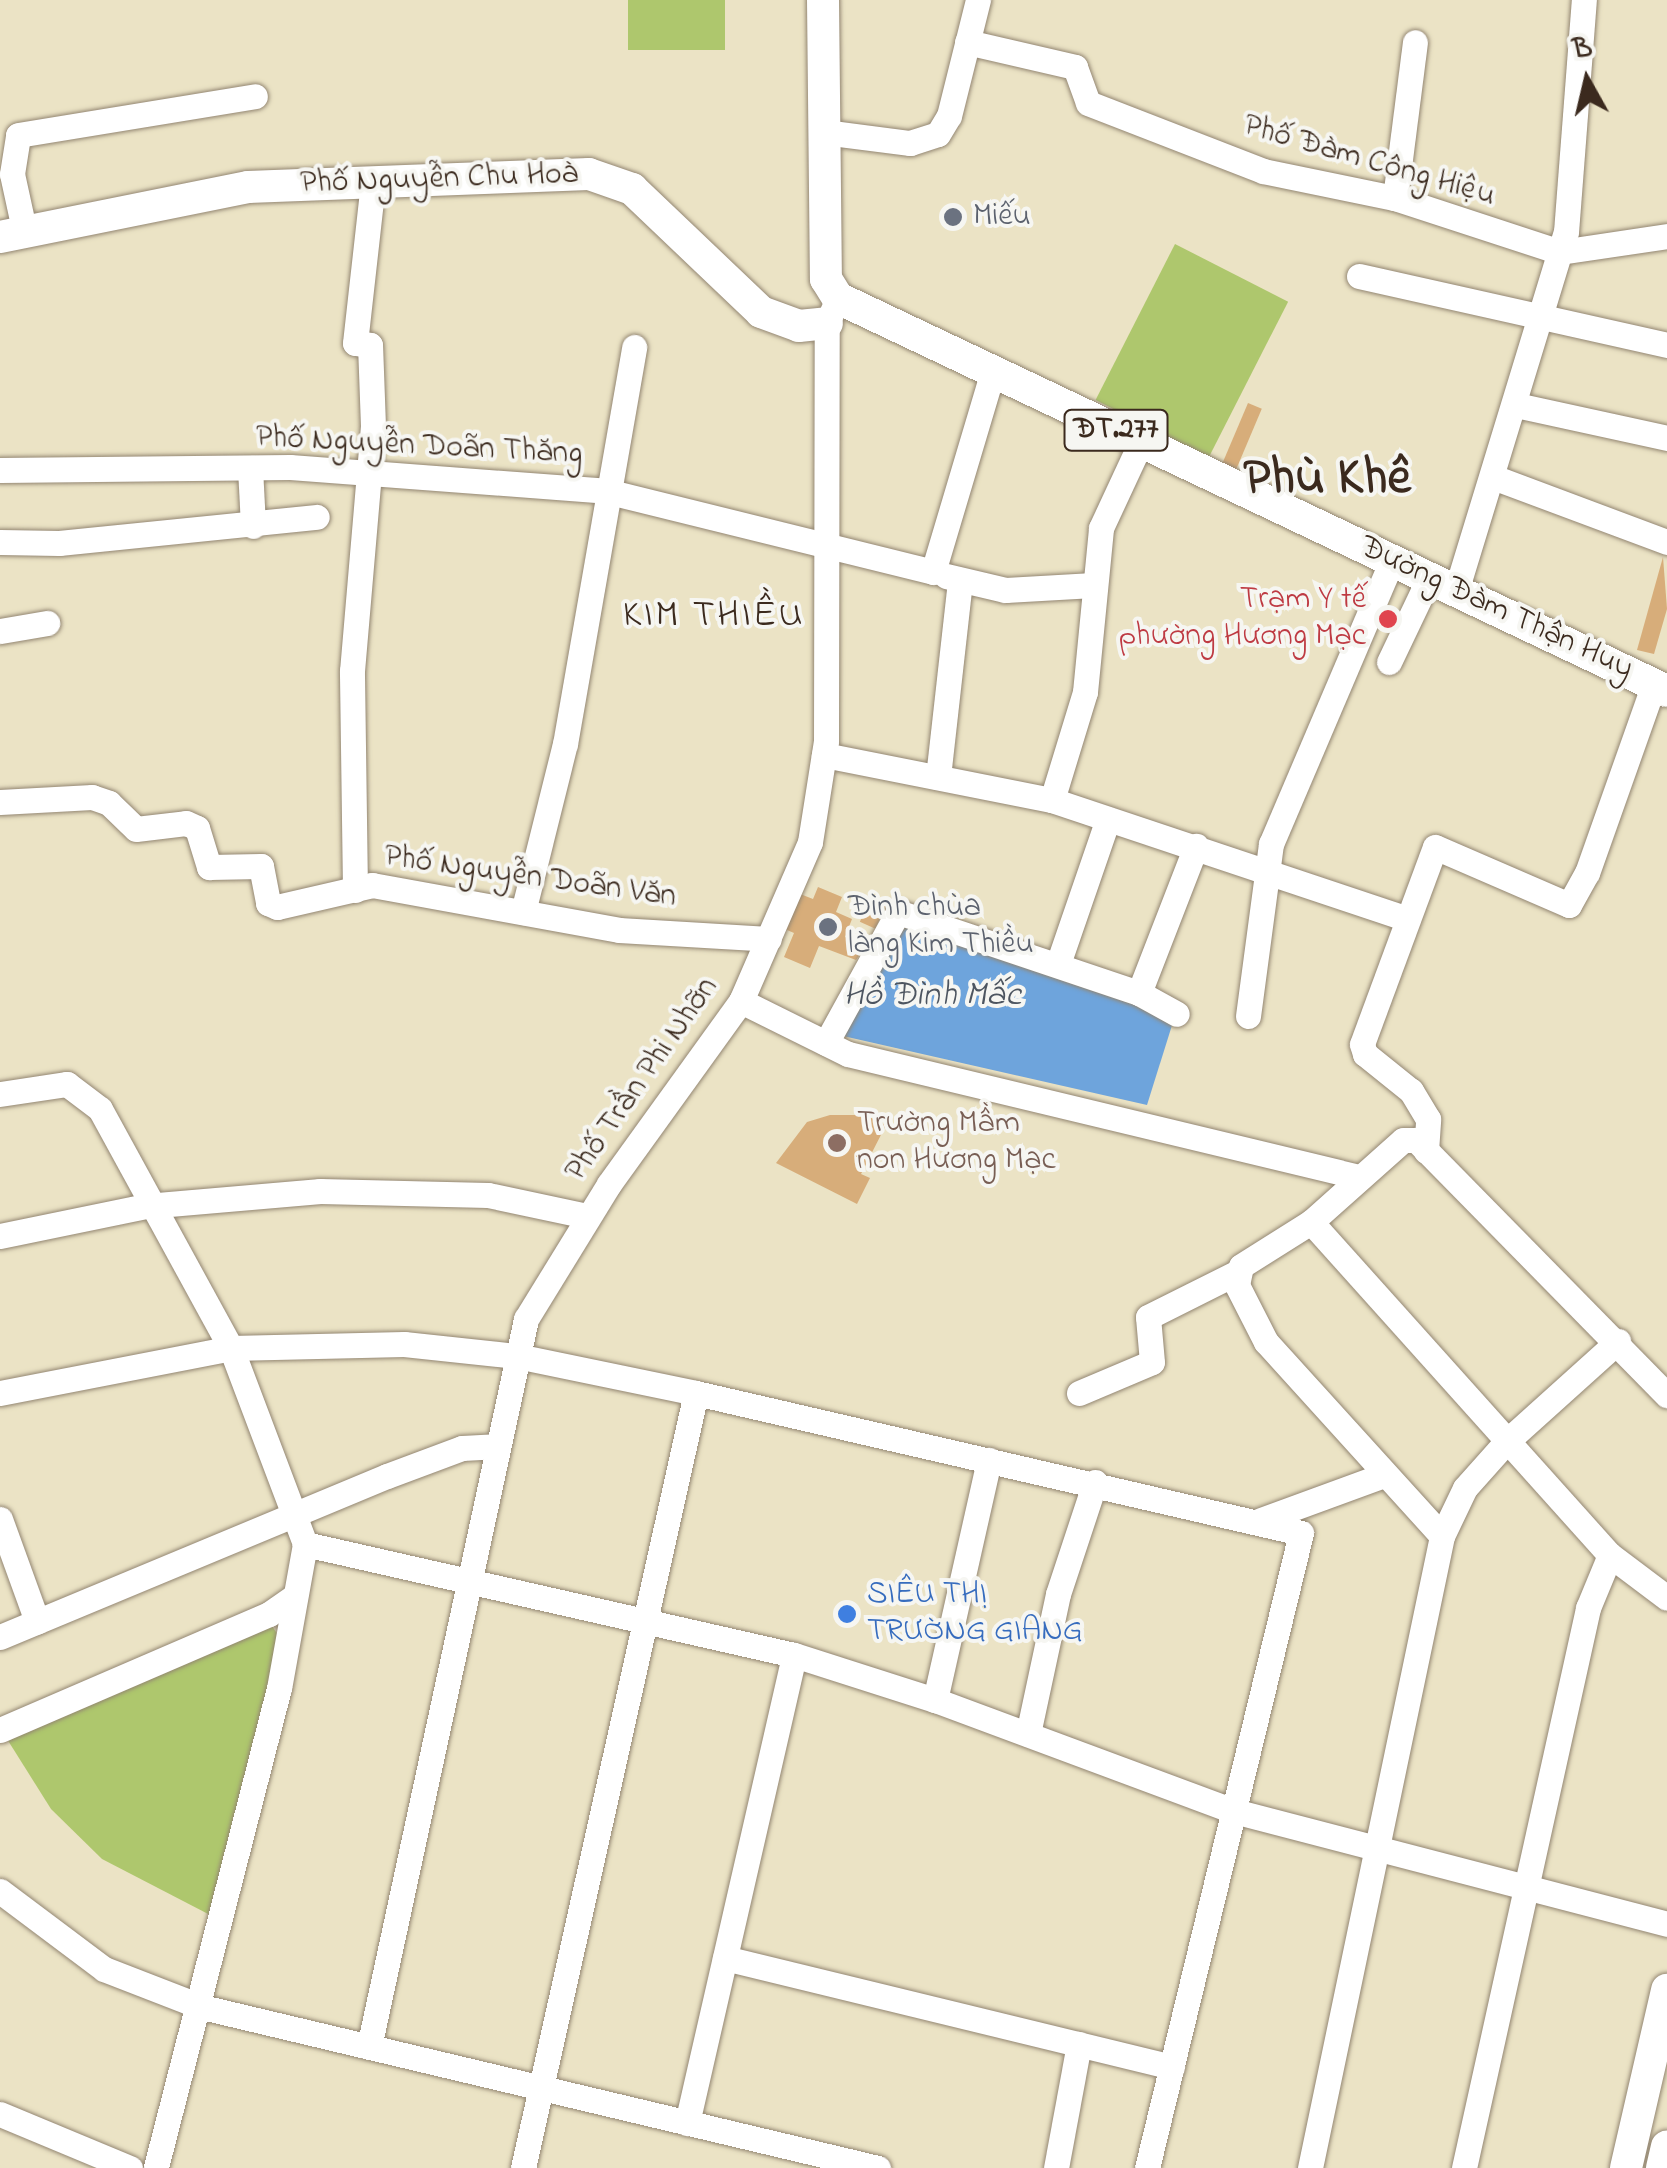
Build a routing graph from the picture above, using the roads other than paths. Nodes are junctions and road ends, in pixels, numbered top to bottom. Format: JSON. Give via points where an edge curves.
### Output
{"nodes":[{"id":1,"x":823,"y":0,"type":"edge"},
{"id":2,"x":978,"y":0,"type":"edge"},
{"id":3,"x":1584,"y":0,"type":"edge"},
{"id":4,"x":968,"y":42,"type":"junction"},
{"id":5,"x":1414,"y":42,"type":"dead end"},
{"id":6,"x":256,"y":96,"type":"dead end"},
{"id":7,"x":824,"y":132,"type":"junction"},
{"id":8,"x":372,"y":182,"type":"junction"},
{"id":9,"x":1396,"y":198,"type":"junction"},
{"id":10,"x":12,"y":233,"type":"edge"},
{"id":11,"x":1667,"y":236,"type":"edge"},
{"id":12,"x":1560,"y":252,"type":"junction"},
{"id":13,"x":1359,"y":276,"type":"dead end"},
{"id":14,"x":833,"y":311,"type":"junction"},
{"id":15,"x":1542,"y":317,"type":"junction"},
{"id":16,"x":1667,"y":345,"type":"edge"},
{"id":17,"x":634,"y":347,"type":"dead end"},
{"id":18,"x":993,"y":371,"type":"junction"},
{"id":19,"x":1516,"y":404,"type":"junction"},
{"id":20,"x":1667,"y":438,"type":"edge"},
{"id":21,"x":1141,"y":442,"type":"junction"},
{"id":22,"x":250,"y":468,"type":"junction"},
{"id":23,"x":0,"y":470,"type":"edge"},
{"id":24,"x":364,"y":472,"type":"junction"},
{"id":25,"x":1492,"y":477,"type":"junction"},
{"id":26,"x":606,"y":491,"type":"junction"},
{"id":27,"x":317,"y":517,"type":"dead end"},
{"id":28,"x":252,"y":526,"type":"junction"},
{"id":29,"x":0,"y":542,"type":"edge"},
{"id":30,"x":1667,"y":542,"type":"edge"},
{"id":31,"x":827,"y":548,"type":"junction"},
{"id":32,"x":1392,"y":560,"type":"junction"},
{"id":33,"x":934,"y":572,"type":"junction"},
{"id":34,"x":960,"y":580,"type":"junction"},
{"id":35,"x":1443,"y":584,"type":"junction"},
{"id":36,"x":1094,"y":585,"type":"junction"},
{"id":37,"x":48,"y":623,"type":"dead end"},
{"id":38,"x":0,"y":631,"type":"edge"},
{"id":39,"x":1389,"y":662,"type":"dead end"},
{"id":40,"x":1660,"y":688,"type":"edge"},
{"id":41,"x":824,"y":755,"type":"junction"},
{"id":42,"x":938,"y":778,"type":"junction"},
{"id":43,"x":1052,"y":800,"type":"junction"},
{"id":44,"x":0,"y":802,"type":"edge"},
{"id":45,"x":1108,"y":819,"type":"junction"},
{"id":46,"x":1196,"y":846,"type":"junction"},
{"id":47,"x":1267,"y":872,"type":"junction"},
{"id":48,"x":356,"y":890,"type":"junction"},
{"id":49,"x":522,"y":912,"type":"junction"},
{"id":50,"x":1406,"y":919,"type":"junction"},
{"id":51,"x":768,"y":939,"type":"junction"},
{"id":52,"x":1058,"y":964,"type":"junction"},
{"id":53,"x":1139,"y":993,"type":"junction"},
{"id":54,"x":741,"y":1001,"type":"junction"},
{"id":55,"x":1177,"y":1014,"type":"dead end"},
{"id":56,"x":1248,"y":1016,"type":"dead end"},
{"id":57,"x":826,"y":1043,"type":"junction"},
{"id":58,"x":0,"y":1094,"type":"edge"},
{"id":59,"x":1426,"y":1150,"type":"junction"},
{"id":60,"x":1359,"y":1177,"type":"junction"},
{"id":61,"x":158,"y":1205,"type":"junction"},
{"id":62,"x":587,"y":1216,"type":"junction"},
{"id":63,"x":1310,"y":1222,"type":"junction"},
{"id":64,"x":0,"y":1236,"type":"edge"},
{"id":65,"x":1236,"y":1273,"type":"junction"},
{"id":66,"x":1618,"y":1341,"type":"junction"},
{"id":67,"x":232,"y":1348,"type":"junction"},
{"id":68,"x":517,"y":1356,"type":"junction"},
{"id":69,"x":0,"y":1393,"type":"edge"},
{"id":70,"x":696,"y":1393,"type":"junction"},
{"id":71,"x":1079,"y":1393,"type":"dead end"},
{"id":72,"x":1667,"y":1395,"type":"edge"},
{"id":73,"x":1506,"y":1442,"type":"junction"},
{"id":74,"x":494,"y":1446,"type":"junction"},
{"id":75,"x":989,"y":1460,"type":"junction"},
{"id":76,"x":1381,"y":1476,"type":"junction"},
{"id":77,"x":1094,"y":1482,"type":"junction"},
{"id":78,"x":292,"y":1516,"type":"junction"},
{"id":79,"x":0,"y":1519,"type":"edge"},
{"id":80,"x":1261,"y":1520,"type":"junction"},
{"id":81,"x":1442,"y":1536,"type":"junction"},
{"id":82,"x":305,"y":1544,"type":"junction"},
{"id":83,"x":1610,"y":1555,"type":"junction"},
{"id":84,"x":472,"y":1581,"type":"junction"},
{"id":85,"x":296,"y":1596,"type":"junction"},
{"id":86,"x":1667,"y":1598,"type":"edge"},
{"id":87,"x":646,"y":1618,"type":"junction"},
{"id":88,"x":37,"y":1621,"type":"junction"},
{"id":89,"x":0,"y":1637,"type":"edge"},
{"id":90,"x":794,"y":1656,"type":"junction"},
{"id":91,"x":935,"y":1700,"type":"junction"},
{"id":92,"x":0,"y":1730,"type":"edge"},
{"id":93,"x":1028,"y":1734,"type":"junction"},
{"id":94,"x":1234,"y":1812,"type":"junction"},
{"id":95,"x":1377,"y":1852,"type":"junction"},
{"id":96,"x":1524,"y":1890,"type":"junction"},
{"id":97,"x":0,"y":1891,"type":"edge"},
{"id":98,"x":1667,"y":1924,"type":"edge"},
{"id":99,"x":724,"y":1958,"type":"junction"},
{"id":100,"x":1667,"y":1990,"type":"edge"},
{"id":101,"x":202,"y":2006,"type":"junction"},
{"id":102,"x":1079,"y":2044,"type":"junction"},
{"id":103,"x":369,"y":2048,"type":"junction"},
{"id":104,"x":1172,"y":2067,"type":"junction"},
{"id":105,"x":542,"y":2088,"type":"junction"},
{"id":106,"x":0,"y":2114,"type":"edge"},
{"id":107,"x":687,"y":2123,"type":"junction"},
{"id":108,"x":1667,"y":2146,"type":"edge"},
{"id":109,"x":100,"y":2163,"type":"edge"},
{"id":110,"x":130,"y":2168,"type":"edge"},
{"id":111,"x":156,"y":2168,"type":"edge"},
{"id":112,"x":523,"y":2168,"type":"edge"},
{"id":113,"x":878,"y":2168,"type":"edge"},
{"id":114,"x":1056,"y":2168,"type":"edge"},
{"id":115,"x":1147,"y":2168,"type":"edge"},
{"id":116,"x":1310,"y":2168,"type":"edge"},
{"id":117,"x":1464,"y":2168,"type":"edge"},
{"id":118,"x":1626,"y":2168,"type":"edge"},
{"id":119,"x":1662,"y":2168,"type":"edge"}],
"edges":[{"from":1,"to":7,"type":"main road"},
{"from":2,"to":4,"type":"street"},
{"from":3,"to":12,"type":"street","via":[[1577,145]]},
{"from":4,"to":7,"type":"street","via":[[949,116],[926,142]]},
{"from":4,"to":9,"type":"street","name":"Phố Đàm Công Hiệu","via":[[1075,67],[1088,102],[1263,171]]},
{"from":5,"to":9,"type":"street"},
{"from":6,"to":10,"type":"street","via":[[18,135]]},
{"from":7,"to":14,"type":"main road","via":[[826,279]]},
{"from":8,"to":10,"type":"main road","name":"Phố Nguyễn Chu Hoà","via":[[248,187]]},
{"from":8,"to":14,"type":"main road","name":"Phố Nguyễn Chu Hoà","via":[[590,174],[632,189],[761,312],[799,326]]},
{"from":8,"to":24,"type":"street","via":[[355,343],[370,345],[373,426]]},
{"from":9,"to":12,"type":"street","name":"Phố Đàm Công Hiệu"},
{"from":11,"to":12,"type":"street","name":"Phố Đàm Công Hiệu"},
{"from":12,"to":15,"type":"street"},
{"from":13,"to":15,"type":"street"},
{"from":14,"to":18,"type":"main road","name":"Đường Đàm Thận Huy","number":"ĐT.277"},
{"from":14,"to":31,"type":"street","name":"Phố Trần Phi Nhỡn"},
{"from":15,"to":16,"type":"street"},
{"from":15,"to":19,"type":"street"},
{"from":17,"to":26,"type":"street"},
{"from":18,"to":21,"type":"main road","name":"Đường Đàm Thận Huy","number":"ĐT.277"},
{"from":18,"to":33,"type":"street"},
{"from":19,"to":20,"type":"street"},
{"from":19,"to":25,"type":"street"},
{"from":21,"to":32,"type":"main road","name":"Đường Đàm Thận Huy","number":"ĐT.277"},
{"from":21,"to":36,"type":"street","via":[[1101,528]]},
{"from":22,"to":23,"type":"street","name":"Phố Nguyễn Doãn Thăng"},
{"from":22,"to":24,"type":"street","name":"Phố Nguyễn Doãn Thăng"},
{"from":22,"to":28,"type":"street"},
{"from":24,"to":26,"type":"street","name":"Phố Nguyễn Doãn Thăng"},
{"from":24,"to":48,"type":"street","via":[[352,689]]},
{"from":25,"to":30,"type":"street"},
{"from":25,"to":35,"type":"street"},
{"from":26,"to":31,"type":"street","name":"Phố Nguyễn Doãn Thăng"},
{"from":26,"to":49,"type":"street","via":[[565,744]]},
{"from":27,"to":28,"type":"street"},
{"from":28,"to":29,"type":"street"},
{"from":31,"to":33,"type":"street","name":"Phố Nguyễn Doãn Thăng"},
{"from":31,"to":41,"type":"street","name":"Phố Trần Phi Nhỡn"},
{"from":32,"to":35,"type":"main road","name":"Đường Đàm Thận Huy","number":"ĐT.277"},
{"from":32,"to":47,"type":"street","via":[[1293,781]]},
{"from":33,"to":34,"type":"street","name":"Phố Nguyễn Doãn Thăng"},
{"from":34,"to":36,"type":"street","name":"Phố Nguyễn Doãn Thăng","via":[[1005,590]]},
{"from":34,"to":42,"type":"street"},
{"from":35,"to":39,"type":"street"},
{"from":35,"to":40,"type":"main road","name":"Đường Đàm Thận Huy","number":"ĐT.277"},
{"from":36,"to":43,"type":"street","via":[[1084,692]]},
{"from":37,"to":38,"type":"street"},
{"from":40,"to":50,"type":"street","via":[[1569,905],[1435,847]]},
{"from":41,"to":42,"type":"street"},
{"from":41,"to":51,"type":"street","name":"Phố Trần Phi Nhỡn","via":[[810,842]]},
{"from":42,"to":43,"type":"street"},
{"from":43,"to":45,"type":"street"},
{"from":44,"to":48,"type":"street","name":"Phố Nguyễn Doãn Văn","via":[[92,798],[110,803],[136,828],[186,823],[196,828],[208,867],[260,866],[268,904],[277,907]]},
{"from":45,"to":46,"type":"street"},
{"from":45,"to":52,"type":"street"},
{"from":46,"to":47,"type":"street"},
{"from":46,"to":53,"type":"street"},
{"from":47,"to":50,"type":"street"},
{"from":47,"to":56,"type":"street"},
{"from":48,"to":49,"type":"street","name":"Phố Nguyễn Doãn Văn","via":[[372,885]]},
{"from":49,"to":51,"type":"street","name":"Phố Nguyễn Doãn Văn","via":[[619,930]]},
{"from":50,"to":59,"type":"street","via":[[1362,1044],[1420,1105],[1428,1120]]},
{"from":51,"to":54,"type":"street","name":"Phố Trần Phi Nhỡn"},
{"from":52,"to":53,"type":"street"},
{"from":52,"to":57,"type":"street","via":[[898,912]]},
{"from":53,"to":55,"type":"street"},
{"from":54,"to":57,"type":"street"},
{"from":54,"to":62,"type":"street","name":"Phố Trần Phi Nhỡn"},
{"from":57,"to":60,"type":"street","via":[[848,1054]]},
{"from":58,"to":61,"type":"street","via":[[67,1084],[86,1092]]},
{"from":59,"to":60,"type":"street","via":[[1416,1140],[1403,1140]]},
{"from":59,"to":66,"type":"street"},
{"from":60,"to":63,"type":"street"},
{"from":61,"to":62,"type":"street","via":[[320,1191],[488,1196]]},
{"from":61,"to":64,"type":"street"},
{"from":61,"to":67,"type":"street"},
{"from":62,"to":68,"type":"street","name":"Phố Trần Phi Nhỡn","via":[[526,1320]]},
{"from":63,"to":65,"type":"street"},
{"from":63,"to":73,"type":"street"},
{"from":65,"to":71,"type":"street","via":[[1148,1317],[1152,1362]]},
{"from":65,"to":76,"type":"street","via":[[1260,1334]]},
{"from":66,"to":72,"type":"street"},
{"from":66,"to":73,"type":"street"},
{"from":67,"to":68,"type":"street","via":[[404,1344]]},
{"from":67,"to":69,"type":"street"},
{"from":67,"to":78,"type":"street"},
{"from":68,"to":70,"type":"street"},
{"from":68,"to":74,"type":"street","name":"Phố Trần Phi Nhỡn"},
{"from":70,"to":75,"type":"street"},
{"from":70,"to":87,"type":"street"},
{"from":73,"to":81,"type":"street","via":[[1465,1488]]},
{"from":73,"to":83,"type":"street"},
{"from":74,"to":78,"type":"street","via":[[462,1448]]},
{"from":74,"to":84,"type":"street","name":"Phố Trần Phi Nhỡn"},
{"from":75,"to":77,"type":"street"},
{"from":75,"to":91,"type":"street"},
{"from":76,"to":80,"type":"street"},
{"from":76,"to":81,"type":"street"},
{"from":77,"to":80,"type":"street"},
{"from":77,"to":93,"type":"street","via":[[1058,1594]]},
{"from":78,"to":82,"type":"street"},
{"from":78,"to":88,"type":"street"},
{"from":79,"to":88,"type":"street"},
{"from":80,"to":94,"type":"street","via":[[1301,1533]]},
{"from":81,"to":95,"type":"street"},
{"from":82,"to":84,"type":"street"},
{"from":82,"to":85,"type":"street"},
{"from":83,"to":86,"type":"street"},
{"from":83,"to":96,"type":"street","via":[[1588,1608]]},
{"from":84,"to":87,"type":"street"},
{"from":84,"to":103,"type":"street","name":"Phố Trần Phi Nhỡn"},
{"from":85,"to":92,"type":"street","via":[[269,1614]]},
{"from":85,"to":101,"type":"street"},
{"from":87,"to":90,"type":"street"},
{"from":87,"to":105,"type":"street"},
{"from":88,"to":89,"type":"street"},
{"from":90,"to":91,"type":"street"},
{"from":90,"to":99,"type":"street"},
{"from":91,"to":93,"type":"street"},
{"from":93,"to":94,"type":"street"},
{"from":94,"to":95,"type":"street"},
{"from":94,"to":104,"type":"street"},
{"from":95,"to":96,"type":"street"},
{"from":95,"to":116,"type":"street"},
{"from":96,"to":98,"type":"street"},
{"from":96,"to":117,"type":"street"},
{"from":97,"to":101,"type":"street","via":[[104,1969]]},
{"from":99,"to":102,"type":"street"},
{"from":99,"to":107,"type":"street"},
{"from":100,"to":118,"type":"main road"},
{"from":101,"to":103,"type":"street"},
{"from":101,"to":111,"type":"street"},
{"from":102,"to":104,"type":"street"},
{"from":102,"to":114,"type":"street"},
{"from":103,"to":105,"type":"street"},
{"from":104,"to":115,"type":"street"},
{"from":105,"to":107,"type":"street"},
{"from":105,"to":112,"type":"street"},
{"from":106,"to":109,"type":"street"},
{"from":107,"to":113,"type":"street"},
{"from":108,"to":119,"type":"main road"},
{"from":109,"to":110,"type":"street"}]}
